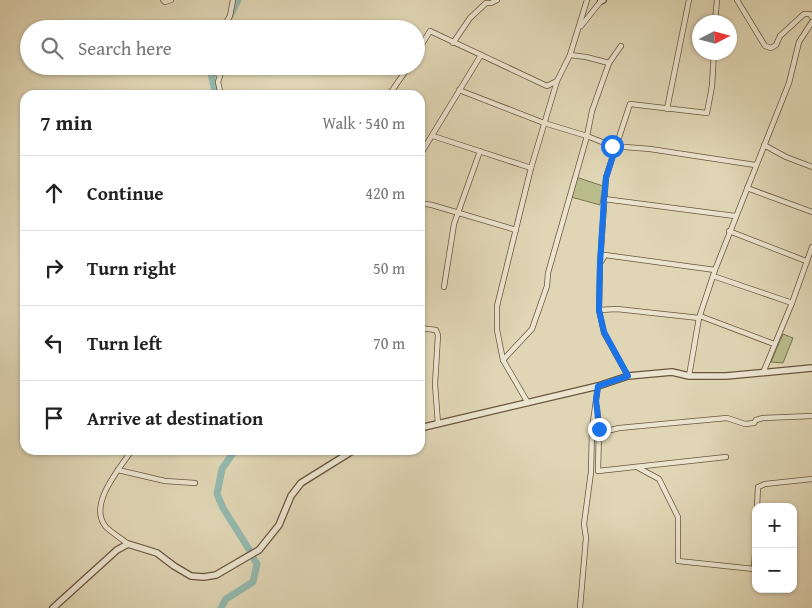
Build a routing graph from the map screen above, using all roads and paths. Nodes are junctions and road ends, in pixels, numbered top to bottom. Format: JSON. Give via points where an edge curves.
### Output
{"nodes":[{"id":1,"x":163,"y":0,"type":"edge"},
{"id":2,"x":171,"y":0,"type":"edge"},
{"id":3,"x":233,"y":0,"type":"edge"},
{"id":4,"x":497,"y":0,"type":"edge"},
{"id":5,"x":587,"y":0,"type":"edge"},
{"id":6,"x":689,"y":0,"type":"edge"},
{"id":7,"x":717,"y":0,"type":"edge"},
{"id":8,"x":737,"y":0,"type":"edge"},
{"id":9,"x":602,"y":1,"type":"edge"},
{"id":10,"x":716,"y":15,"type":"edge"},
{"id":11,"x":812,"y":16,"type":"edge"},
{"id":12,"x":228,"y":20,"type":"edge"},
{"id":13,"x":812,"y":22,"type":"edge"},
{"id":14,"x":580,"y":27,"type":"junction"},
{"id":15,"x":425,"y":39,"type":"edge"},
{"id":16,"x":453,"y":43,"type":"junction"},
{"id":17,"x":621,"y":46,"type":"dead end"},
{"id":18,"x":481,"y":55,"type":"junction"},
{"id":19,"x":570,"y":55,"type":"junction"},
{"id":20,"x":714,"y":60,"type":"edge"},
{"id":21,"x":608,"y":63,"type":"junction"},
{"id":22,"x":219,"y":75,"type":"edge"},
{"id":23,"x":403,"y":75,"type":"edge"},
{"id":24,"x":557,"y":82,"type":"junction"},
{"id":25,"x":220,"y":90,"type":"edge"},
{"id":26,"x":392,"y":90,"type":"edge"},
{"id":27,"x":459,"y":90,"type":"junction"},
{"id":28,"x":667,"y":109,"type":"junction"},
{"id":29,"x":544,"y":123,"type":"junction"},
{"id":30,"x":433,"y":136,"type":"junction"},
{"id":31,"x":587,"y":136,"type":"junction"},
{"id":32,"x":764,"y":145,"type":"junction"},
{"id":33,"x":616,"y":146,"type":"junction"},
{"id":34,"x":425,"y":148,"type":"edge"},
{"id":35,"x":480,"y":151,"type":"junction"},
{"id":36,"x":755,"y":165,"type":"junction"},
{"id":37,"x":812,"y":167,"type":"edge"},
{"id":38,"x":531,"y":168,"type":"junction"},
{"id":39,"x":747,"y":188,"type":"junction"},
{"id":40,"x":604,"y":199,"type":"junction"},
{"id":41,"x":425,"y":204,"type":"edge"},
{"id":42,"x":457,"y":212,"type":"junction"},
{"id":43,"x":812,"y":212,"type":"edge"},
{"id":44,"x":735,"y":216,"type":"junction"},
{"id":45,"x":516,"y":230,"type":"junction"},
{"id":46,"x":729,"y":231,"type":"junction"},
{"id":47,"x":812,"y":247,"type":"edge"},
{"id":48,"x":806,"y":261,"type":"junction"},
{"id":49,"x":600,"y":264,"type":"junction"},
{"id":50,"x":715,"y":270,"type":"junction"},
{"id":51,"x":713,"y":276,"type":"junction"},
{"id":52,"x":444,"y":287,"type":"dead end"},
{"id":53,"x":792,"y":303,"type":"junction"},
{"id":54,"x":599,"y":310,"type":"junction"},
{"id":55,"x":700,"y":317,"type":"junction"},
{"id":56,"x":425,"y":329,"type":"edge"},
{"id":57,"x":774,"y":344,"type":"junction"},
{"id":58,"x":503,"y":360,"type":"junction"},
{"id":59,"x":812,"y":368,"type":"edge"},
{"id":60,"x":763,"y":373,"type":"junction"},
{"id":61,"x":628,"y":376,"type":"junction"},
{"id":62,"x":689,"y":376,"type":"junction"},
{"id":63,"x":598,"y":386,"type":"junction"},
{"id":64,"x":596,"y":400,"type":"junction"},
{"id":65,"x":528,"y":403,"type":"junction"},
{"id":66,"x":812,"y":416,"type":"edge"},
{"id":67,"x":438,"y":424,"type":"junction"},
{"id":68,"x":425,"y":427,"type":"edge"},
{"id":69,"x":599,"y":432,"type":"junction"},
{"id":70,"x":128,"y":455,"type":"edge"},
{"id":71,"x":346,"y":455,"type":"edge"},
{"id":72,"x":726,"y":456,"type":"dead end"},
{"id":73,"x":637,"y":467,"type":"junction"},
{"id":74,"x":118,"y":470,"type":"junction"},
{"id":75,"x":812,"y":479,"type":"edge"},
{"id":76,"x":195,"y":483,"type":"dead end"},
{"id":77,"x":757,"y":503,"type":"edge"},
{"id":78,"x":128,"y":544,"type":"junction"},
{"id":79,"x":755,"y":548,"type":"edge"},
{"id":80,"x":53,"y":608,"type":"edge"},
{"id":81,"x":580,"y":608,"type":"edge"}],
"edges":[{"from":1,"to":2,"type":"street"},
{"from":3,"to":12,"type":"street"},
{"from":4,"to":16,"type":"street","via":[[486,2],[478,9]]},
{"from":5,"to":14,"type":"street"},
{"from":6,"to":28,"type":"street"},
{"from":7,"to":10,"type":"street"},
{"from":8,"to":11,"type":"street","via":[[765,46],[771,48],[804,14]]},
{"from":9,"to":14,"type":"street"},
{"from":13,"to":32,"type":"street","via":[[799,42],[789,83]]},
{"from":14,"to":19,"type":"street"},
{"from":15,"to":16,"type":"street","via":[[430,31]]},
{"from":16,"to":18,"type":"street"},
{"from":17,"to":21,"type":"street"},
{"from":18,"to":24,"type":"street","via":[[547,86]]},
{"from":18,"to":27,"type":"street"},
{"from":19,"to":21,"type":"street"},
{"from":19,"to":24,"type":"street"},
{"from":20,"to":28,"type":"street","via":[[707,113]]},
{"from":21,"to":31,"type":"street"},
{"from":22,"to":25,"type":"street"},
{"from":23,"to":26,"type":"street"},
{"from":24,"to":29,"type":"street"},
{"from":27,"to":29,"type":"street"},
{"from":27,"to":30,"type":"street"},
{"from":28,"to":33,"type":"street","via":[[630,104]]},
{"from":29,"to":31,"type":"street"},
{"from":29,"to":38,"type":"street"},
{"from":30,"to":34,"type":"street"},
{"from":30,"to":35,"type":"street"},
{"from":31,"to":33,"type":"street"},
{"from":31,"to":58,"type":"street","via":[[547,286],[532,329]]},
{"from":32,"to":36,"type":"street"},
{"from":32,"to":37,"type":"street","via":[[786,158]]},
{"from":33,"to":36,"type":"street"},
{"from":33,"to":40,"type":"street","via":[[606,178]]},
{"from":35,"to":38,"type":"street"},
{"from":35,"to":42,"type":"street"},
{"from":36,"to":39,"type":"street"},
{"from":38,"to":45,"type":"street"},
{"from":39,"to":43,"type":"street"},
{"from":39,"to":44,"type":"street"},
{"from":40,"to":44,"type":"street"},
{"from":40,"to":49,"type":"street"},
{"from":41,"to":42,"type":"street"},
{"from":42,"to":45,"type":"street"},
{"from":42,"to":52,"type":"street"},
{"from":44,"to":46,"type":"street"},
{"from":45,"to":58,"type":"street","via":[[497,306],[497,330]]},
{"from":46,"to":48,"type":"street"},
{"from":46,"to":50,"type":"street"},
{"from":47,"to":48,"type":"street"},
{"from":48,"to":53,"type":"street"},
{"from":49,"to":50,"type":"street","via":[[605,255]]},
{"from":49,"to":54,"type":"street"},
{"from":50,"to":51,"type":"street"},
{"from":51,"to":53,"type":"street"},
{"from":51,"to":55,"type":"street"},
{"from":53,"to":57,"type":"street"},
{"from":54,"to":55,"type":"street"},
{"from":54,"to":61,"type":"street","via":[[604,332]]},
{"from":55,"to":57,"type":"street"},
{"from":55,"to":62,"type":"street"},
{"from":56,"to":67,"type":"street","via":[[436,330],[438,335],[435,384]]},
{"from":57,"to":60,"type":"street"},
{"from":58,"to":65,"type":"street"},
{"from":59,"to":60,"type":"street"},
{"from":60,"to":62,"type":"street"},
{"from":61,"to":62,"type":"street","via":[[672,372]]},
{"from":61,"to":63,"type":"street"},
{"from":63,"to":64,"type":"street"},
{"from":63,"to":65,"type":"street"},
{"from":64,"to":69,"type":"street"},
{"from":64,"to":81,"type":"street"},
{"from":65,"to":67,"type":"street"},
{"from":66,"to":69,"type":"street","via":[[762,418],[744,424],[727,418]]},
{"from":67,"to":68,"type":"street"},
{"from":69,"to":73,"type":"street","via":[[598,471]]},
{"from":70,"to":74,"type":"street"},
{"from":71,"to":78,"type":"street","via":[[301,483],[279,525],[259,550],[216,575],[191,576],[157,553]]},
{"from":72,"to":73,"type":"street"},
{"from":73,"to":79,"type":"street","via":[[659,479],[678,518],[678,561],[754,570]]},
{"from":74,"to":76,"type":"street","via":[[165,481]]},
{"from":74,"to":78,"type":"street","via":[[107,487],[100,515],[106,526]]},
{"from":75,"to":77,"type":"street","via":[[764,484],[758,487]]},
{"from":78,"to":80,"type":"street","via":[[117,550]]}]}
